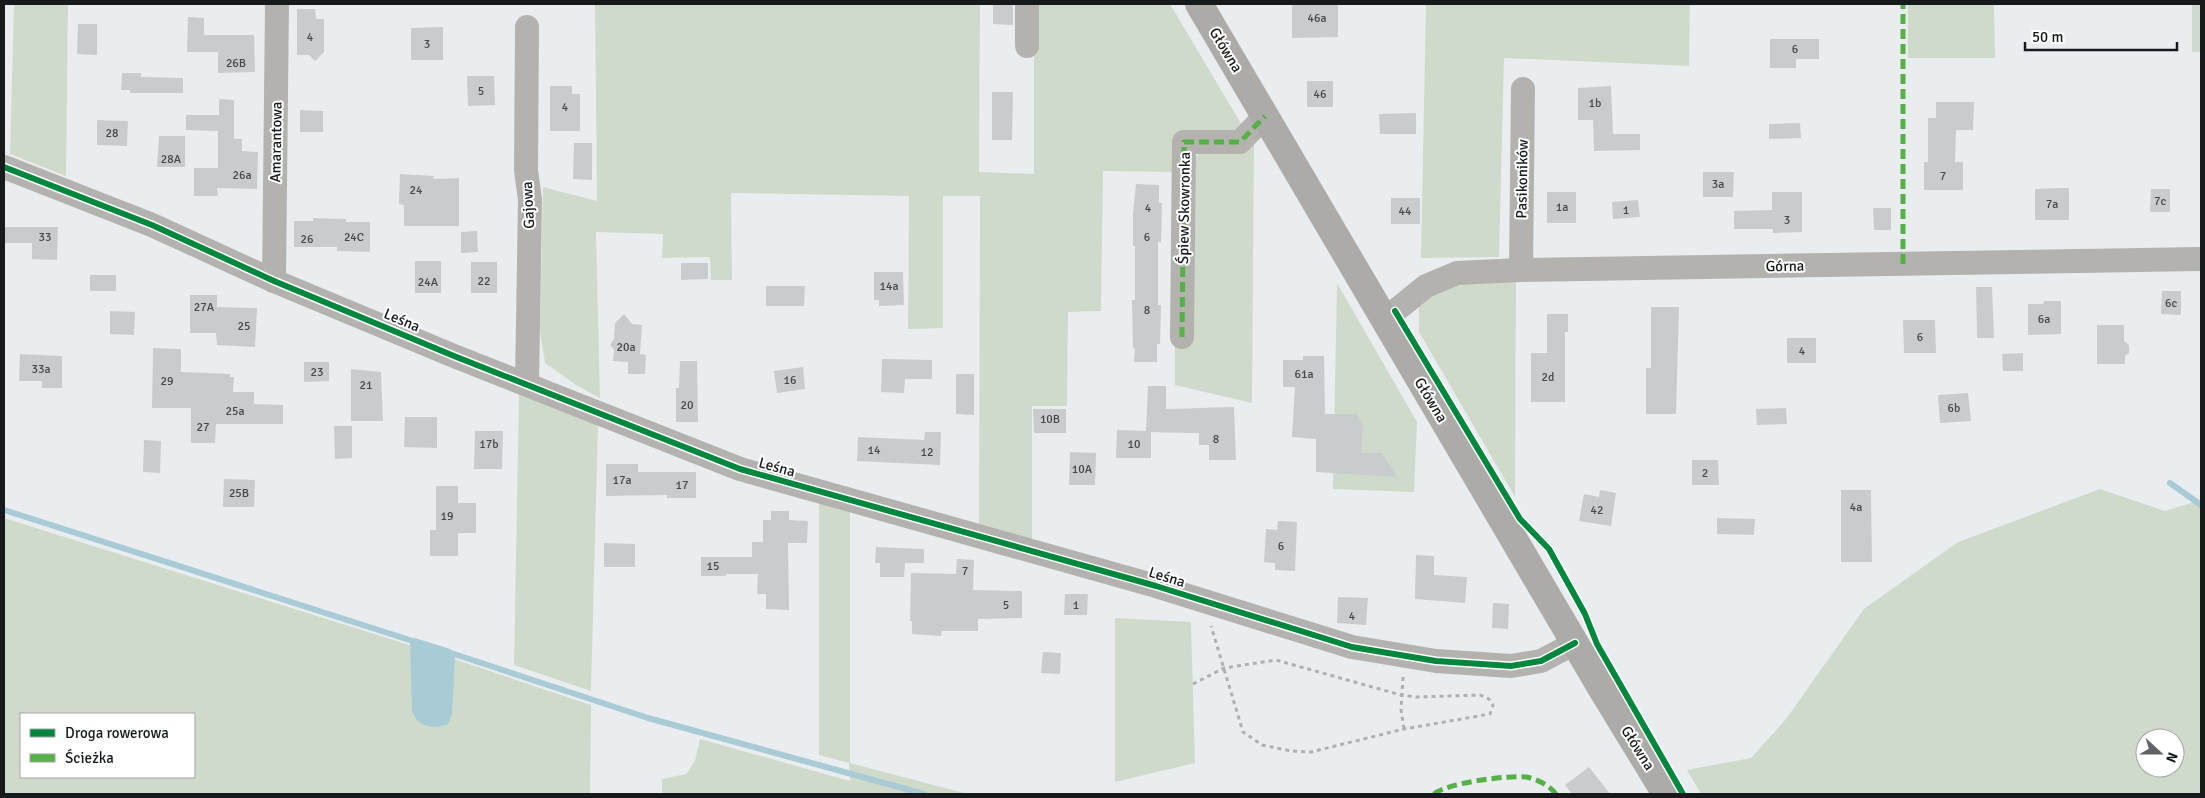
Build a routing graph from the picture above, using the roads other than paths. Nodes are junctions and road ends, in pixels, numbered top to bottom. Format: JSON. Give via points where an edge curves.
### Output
{"nodes":[{"id":1,"x":277,"y":4,"type":"edge"},
{"id":2,"x":1027,"y":4,"type":"edge"},
{"id":3,"x":1199,"y":4,"type":"edge"},
{"id":4,"x":527,"y":27,"type":"dead end"},
{"id":5,"x":1027,"y":46,"type":"dead end"},
{"id":6,"x":1523,"y":89,"type":"dead end"},
{"id":7,"x":1265,"y":116,"type":"junction"},
{"id":8,"x":4,"y":167,"type":"edge"},
{"id":9,"x":2201,"y":259,"type":"edge"},
{"id":10,"x":1521,"y":270,"type":"junction"},
{"id":11,"x":274,"y":280,"type":"junction"},
{"id":12,"x":1384,"y":320,"type":"junction"},
{"id":13,"x":1182,"y":336,"type":"dead end"},
{"id":14,"x":527,"y":384,"type":"junction"},
{"id":15,"x":1575,"y":643,"type":"junction"},
{"id":16,"x":1666,"y":794,"type":"edge"}],
"edges":[{"from":1,"to":11,"type":"street","name":"Amarantowa"},
{"from":2,"to":5,"type":"street"},
{"from":3,"to":7,"type":"main road","name":"Główna"},
{"from":4,"to":14,"type":"street","name":"Gajowa","via":[[526,170],[530,200]]},
{"from":6,"to":10,"type":"street","name":"Pasikoników"},
{"from":7,"to":12,"type":"main road","name":"Główna"},
{"from":7,"to":13,"type":"street","name":"Śpiew Skowronka","via":[[1240,142],[1184,142]]},
{"from":8,"to":11,"type":"street","name":"Leśna","via":[[152,225]]},
{"from":9,"to":10,"type":"street","name":"Górna"},
{"from":10,"to":12,"type":"street","name":"Górna","via":[[1456,273],[1426,286]]},
{"from":11,"to":14,"type":"street","name":"Leśna"},
{"from":12,"to":15,"type":"main road","name":"Główna"},
{"from":14,"to":15,"type":"street","name":"Leśna","via":[[740,469],[1204,601],[1338,643],[1436,661],[1525,665],[1551,657]]},
{"from":15,"to":16,"type":"main road","name":"Główna"}]}
